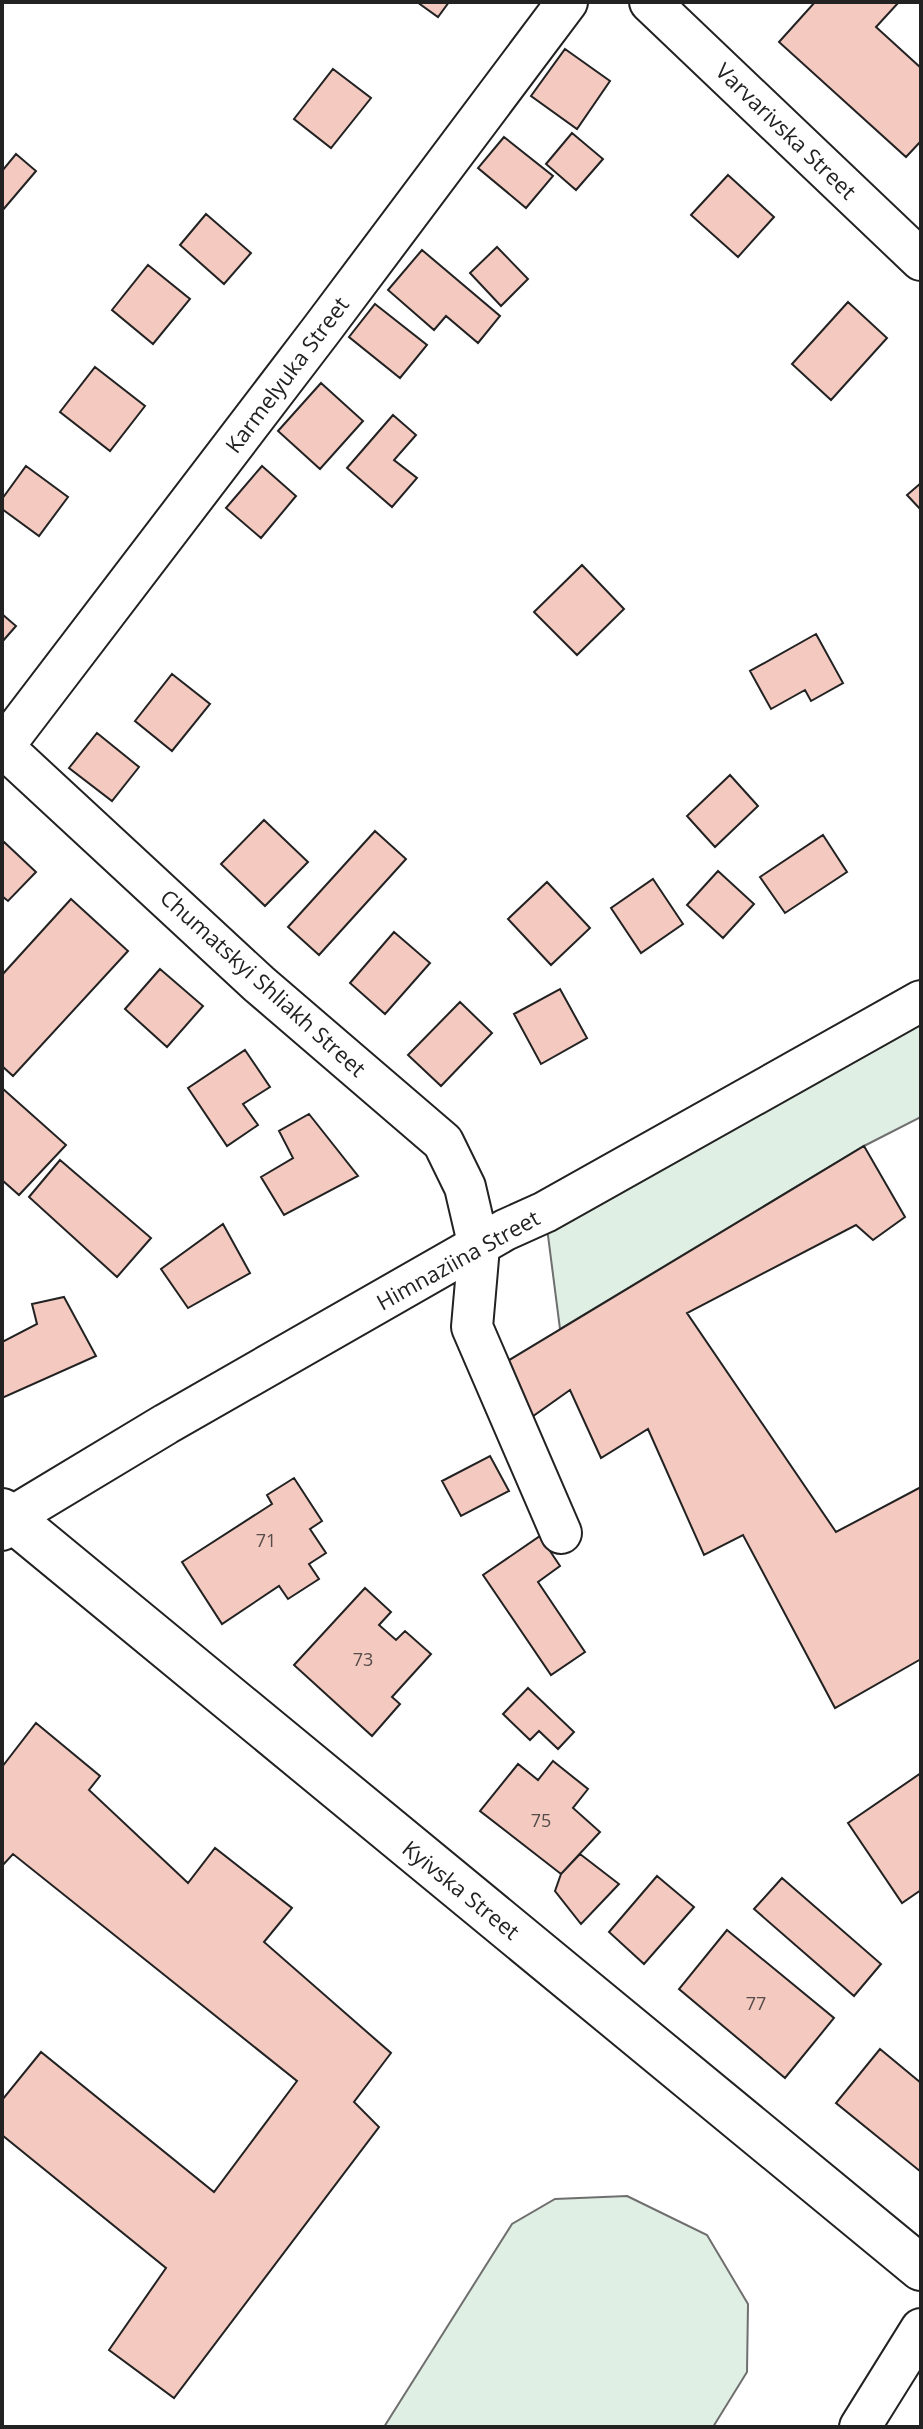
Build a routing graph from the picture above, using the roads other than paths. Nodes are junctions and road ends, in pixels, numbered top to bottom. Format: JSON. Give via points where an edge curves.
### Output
{"nodes":[{"id":1,"x":567,"y":2,"type":"edge"},
{"id":2,"x":650,"y":2,"type":"edge"},
{"id":3,"x":921,"y":260,"type":"edge"},
{"id":4,"x":3,"y":746,"type":"edge"},
{"id":5,"x":921,"y":1001,"type":"edge"},
{"id":6,"x":479,"y":1247,"type":"junction"},
{"id":7,"x":5,"y":1519,"type":"edge"},
{"id":8,"x":561,"y":1533,"type":"dead end"},
{"id":9,"x":921,"y":2268,"type":"edge"},
{"id":10,"x":921,"y":2329,"type":"edge"},
{"id":11,"x":860,"y":2427,"type":"edge"}],
"edges":[{"from":1,"to":4,"type":"street","name":"Karmelyuka Street"},
{"from":2,"to":3,"type":"street","name":"Varvarivska Street"},
{"from":4,"to":6,"type":"street","name":"Chumatskyi Shliakh Street","via":[[259,984],[443,1142],[465,1187]]},
{"from":5,"to":6,"type":"street","name":"Himnaziina Street"},
{"from":6,"to":7,"type":"street","name":"Himnaziina Street"},
{"from":6,"to":8,"type":"street","name":"Chumatskyi Shliakh Street","via":[[472,1327]]},
{"from":7,"to":9,"type":"main road","name":"Kyivska Street"},
{"from":10,"to":11,"type":"street"}]}
